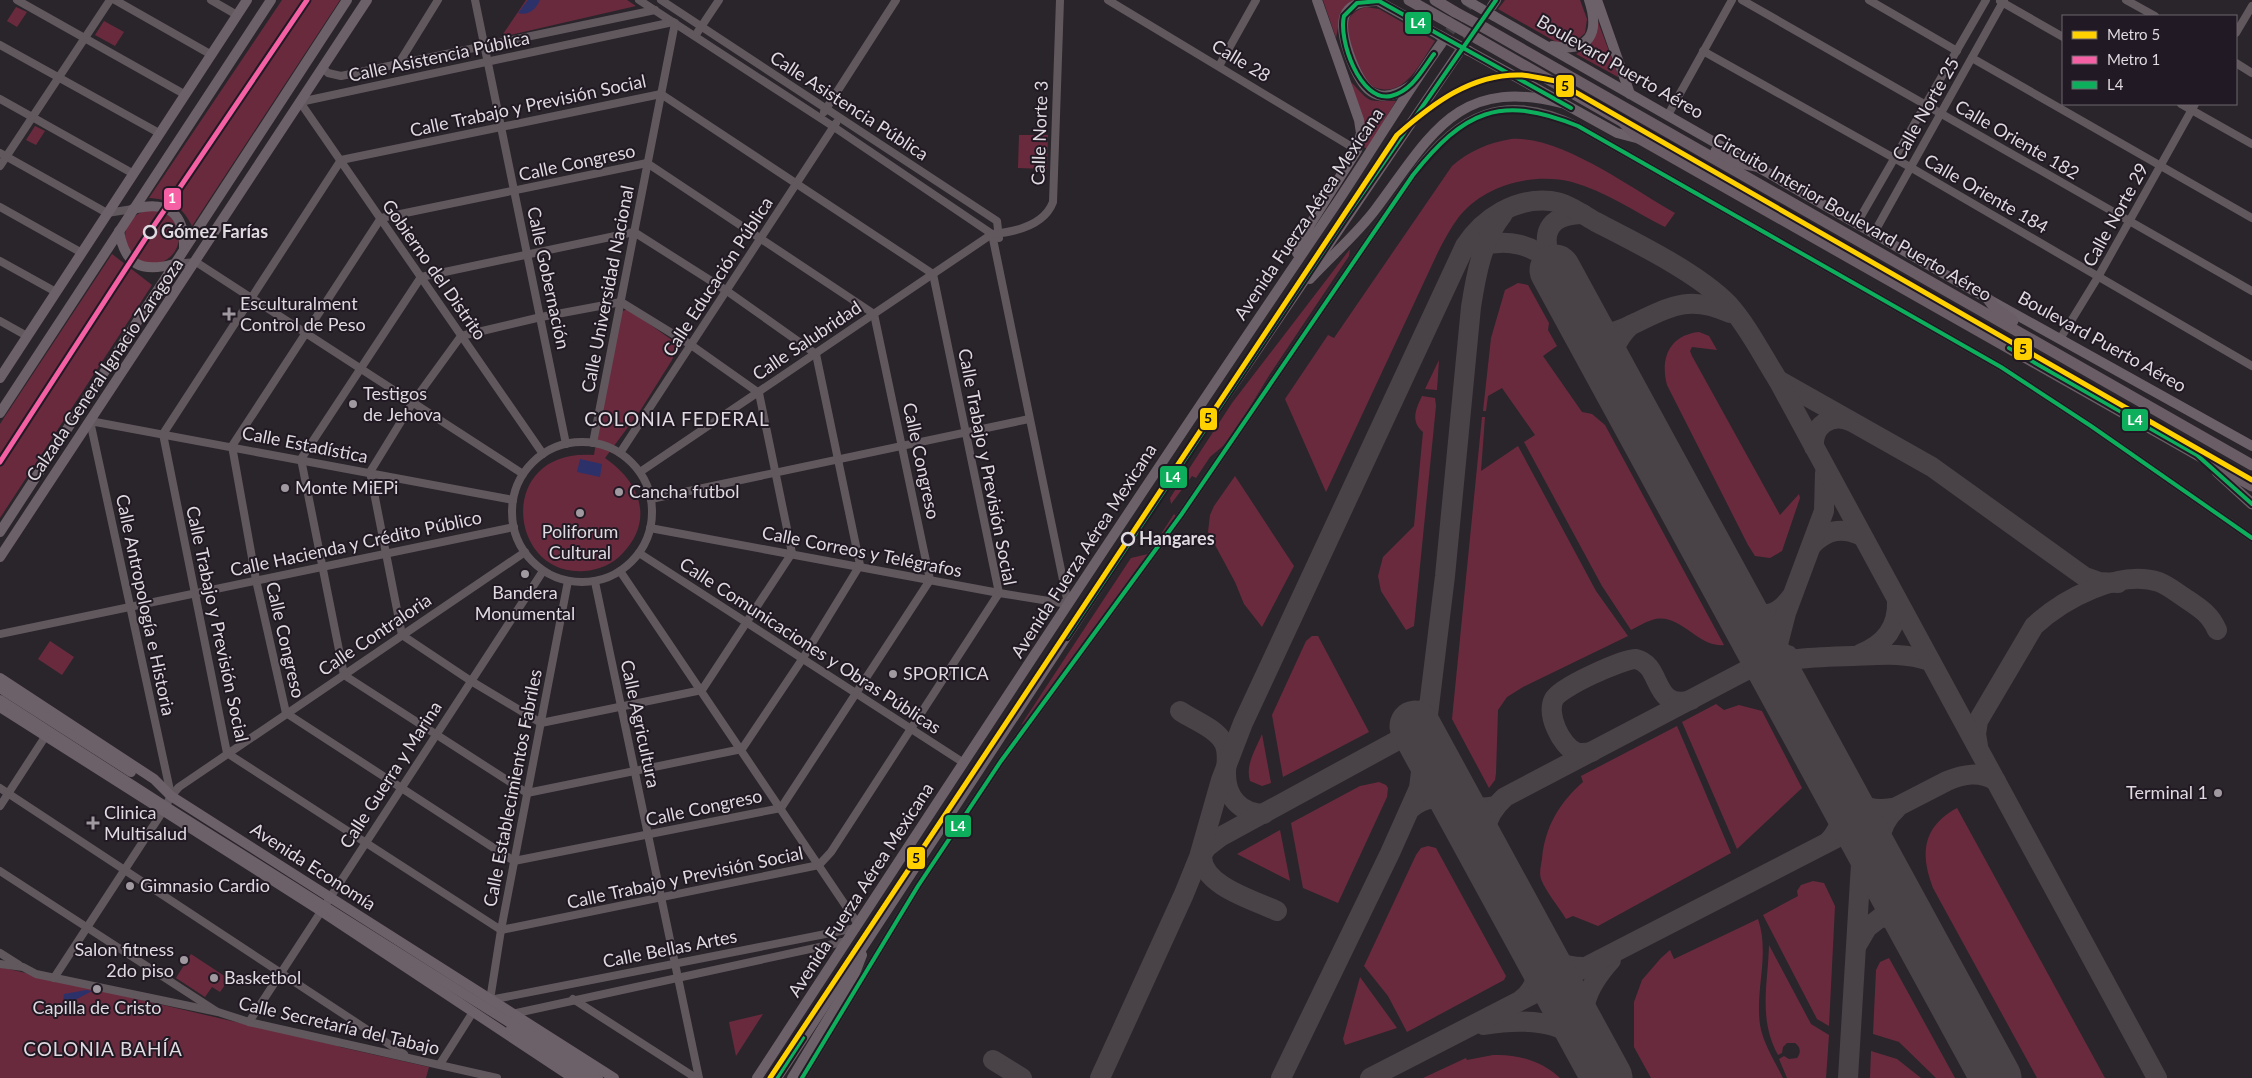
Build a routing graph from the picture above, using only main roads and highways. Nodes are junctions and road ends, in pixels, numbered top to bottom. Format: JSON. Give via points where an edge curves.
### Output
{"nodes":[{"id":1,"x":247,"y":0,"type":"edge"},
{"id":2,"x":271,"y":0,"type":"edge"},
{"id":3,"x":347,"y":0,"type":"edge"},
{"id":4,"x":367,"y":0,"type":"edge"},
{"id":5,"x":1317,"y":0,"type":"edge"},
{"id":6,"x":1409,"y":0,"type":"edge"},
{"id":7,"x":1434,"y":0,"type":"edge"},
{"id":8,"x":1466,"y":0,"type":"edge"},
{"id":9,"x":1589,"y":0,"type":"edge"},
{"id":10,"x":1597,"y":0,"type":"edge"},
{"id":11,"x":1378,"y":1,"type":"edge"},
{"id":12,"x":1494,"y":7,"type":"edge"},
{"id":13,"x":1440,"y":39,"type":"junction"},
{"id":14,"x":1544,"y":44,"type":"junction"},
{"id":15,"x":1458,"y":54,"type":"tunnel mouth"},
{"id":16,"x":1412,"y":84,"type":"junction"},
{"id":17,"x":1630,"y":94,"type":"junction"},
{"id":18,"x":1562,"y":103,"type":"junction"},
{"id":19,"x":1640,"y":139,"type":"junction"},
{"id":20,"x":1688,"y":144,"type":"junction"},
{"id":21,"x":1756,"y":166,"type":"junction"},
{"id":22,"x":133,"y":209,"type":"junction"},
{"id":23,"x":119,"y":231,"type":"junction"},
{"id":24,"x":184,"y":249,"type":"junction"},
{"id":25,"x":174,"y":264,"type":"junction"},
{"id":26,"x":1286,"y":277,"type":"junction"},
{"id":27,"x":1988,"y":299,"type":"junction"},
{"id":28,"x":1278,"y":318,"type":"junction"},
{"id":29,"x":2023,"y":334,"type":"junction"},
{"id":30,"x":0,"y":378,"type":"edge"},
{"id":31,"x":0,"y":413,"type":"edge"},
{"id":32,"x":2252,"y":446,"type":"edge"},
{"id":33,"x":2197,"y":455,"type":"junction"},
{"id":34,"x":2237,"y":456,"type":"junction"},
{"id":35,"x":2252,"y":460,"type":"edge"},
{"id":36,"x":2252,"y":464,"type":"edge"},
{"id":37,"x":2252,"y":486,"type":"edge"},
{"id":38,"x":2252,"y":504,"type":"edge"},
{"id":39,"x":0,"y":532,"type":"edge"},
{"id":40,"x":0,"y":557,"type":"edge"},
{"id":41,"x":0,"y":678,"type":"edge"},
{"id":42,"x":0,"y":688,"type":"edge"},
{"id":43,"x":0,"y":700,"type":"edge"},
{"id":44,"x":0,"y":707,"type":"edge"},
{"id":45,"x":171,"y":796,"type":"junction"},
{"id":46,"x":321,"y":911,"type":"junction"},
{"id":47,"x":866,"y":942,"type":"junction"},
{"id":48,"x":488,"y":1004,"type":"junction"},
{"id":49,"x":573,"y":1078,"type":"edge"},
{"id":50,"x":587,"y":1078,"type":"edge"},
{"id":51,"x":598,"y":1078,"type":"edge"},
{"id":52,"x":614,"y":1078,"type":"edge"},
{"id":53,"x":757,"y":1078,"type":"edge"},
{"id":54,"x":777,"y":1078,"type":"edge"},
{"id":55,"x":792,"y":1078,"type":"edge"}],
"edges":[{"from":1,"to":30,"type":"main road"},
{"from":2,"to":22,"type":"main road"},
{"from":3,"to":24,"type":"main road","name":"Calzada General Ignacio Zaragoza"},
{"from":4,"to":40,"type":"main road","name":"Calzada General Ignacio Zaragoza"},
{"from":5,"to":26,"type":"main road","via":[[1361,133],[1357,150],[1311,223]]},
{"from":6,"to":19,"type":"highway","bridge":true,"via":[[1623,122]]},
{"from":7,"to":20,"type":"highway","name":"Circuito Interior Boulevard Puerto Aéreo","bridge":true},
{"from":8,"to":12,"type":"main road","name":"Boulevard Puerto Aéreo","bridge":true},
{"from":9,"to":14,"type":"main road","via":[[1595,21],[1591,35],[1584,42],[1568,47]]},
{"from":10,"to":17,"type":"main road"},
{"from":11,"to":13,"type":"main road"},
{"from":11,"to":16,"type":"main road","via":[[1357,3],[1349,8],[1342,20],[1343,35],[1357,77],[1366,88],[1379,95],[1394,94]]},
{"from":12,"to":14,"type":"main road","name":"Boulevard Puerto Aéreo"},
{"from":13,"to":16,"type":"main road","name":"Avenida Fuerza Aérea Mexicana"},
{"from":13,"to":18,"type":"main road","bridge":true},
{"from":14,"to":17,"type":"main road","name":"Boulevard Puerto Aéreo"},
{"from":15,"to":28,"type":"main road","name":"Avenida Fuerza Aérea Mexicana"},
{"from":16,"to":26,"type":"main road","name":"Avenida Fuerza Aérea Mexicana","via":[[1384,132]]},
{"from":17,"to":21,"type":"main road","name":"Boulevard Puerto Aéreo"},
{"from":18,"to":19,"type":"main road","via":[[1617,132]]},
{"from":18,"to":28,"type":"main road","via":[[1527,97],[1494,98],[1474,103],[1448,118],[1424,142],[1364,223]]},
{"from":19,"to":33,"type":"highway"},
{"from":20,"to":21,"type":"highway","via":[[1709,148],[1740,164]]},
{"from":20,"to":29,"type":"highway","name":"Circuito Interior Boulevard Puerto Aéreo"},
{"from":21,"to":27,"type":"main road","name":"Boulevard Puerto Aéreo"},
{"from":22,"to":23,"type":"main road"},
{"from":22,"to":24,"type":"main road","via":[[150,205],[169,209],[181,225]]},
{"from":23,"to":25,"type":"main road","via":[[126,256],[136,264],[156,268]]},
{"from":23,"to":31,"type":"main road"},
{"from":24,"to":25,"type":"main road","name":"Calzada General Ignacio Zaragoza"},
{"from":25,"to":39,"type":"main road","name":"Calzada General Ignacio Zaragoza"},
{"from":26,"to":53,"type":"main road","name":"Avenida Fuerza Aérea Mexicana"},
{"from":27,"to":29,"type":"highway","via":[[2019,325]]},
{"from":27,"to":32,"type":"main road","name":"Boulevard Puerto Aéreo"},
{"from":28,"to":47,"type":"main road","name":"Avenida Fuerza Aérea Mexicana"},
{"from":29,"to":34,"type":"highway","name":"Circuito Interior Boulevard Puerto Aéreo"},
{"from":33,"to":37,"type":"highway"},
{"from":33,"to":38,"type":"highway"},
{"from":34,"to":35,"type":"highway"},
{"from":34,"to":36,"type":"highway","name":"Circuito Interior Boulevard Puerto Aéreo"},
{"from":41,"to":45,"type":"main road","name":"Avenida Economía","via":[[154,779]]},
{"from":42,"to":45,"type":"main road"},
{"from":43,"to":48,"type":"main road","bridge":true},
{"from":44,"to":46,"type":"main road","name":"Avenida Economía"},
{"from":45,"to":48,"type":"main road","name":"Avenida Economía","via":[[330,897]]},
{"from":46,"to":48,"type":"main road","via":[[346,922],[462,1001]]},
{"from":46,"to":49,"type":"main road","name":"Avenida Economía"},
{"from":47,"to":54,"type":"main road","name":"Avenida Fuerza Aérea Mexicana"},
{"from":47,"to":55,"type":"main road","via":[[854,976]]},
{"from":48,"to":50,"type":"main road","via":[[509,1028]]},
{"from":48,"to":51,"type":"main road","bridge":true},
{"from":48,"to":52,"type":"main road","name":"Avenida Economía","via":[[512,1014]]}]}
